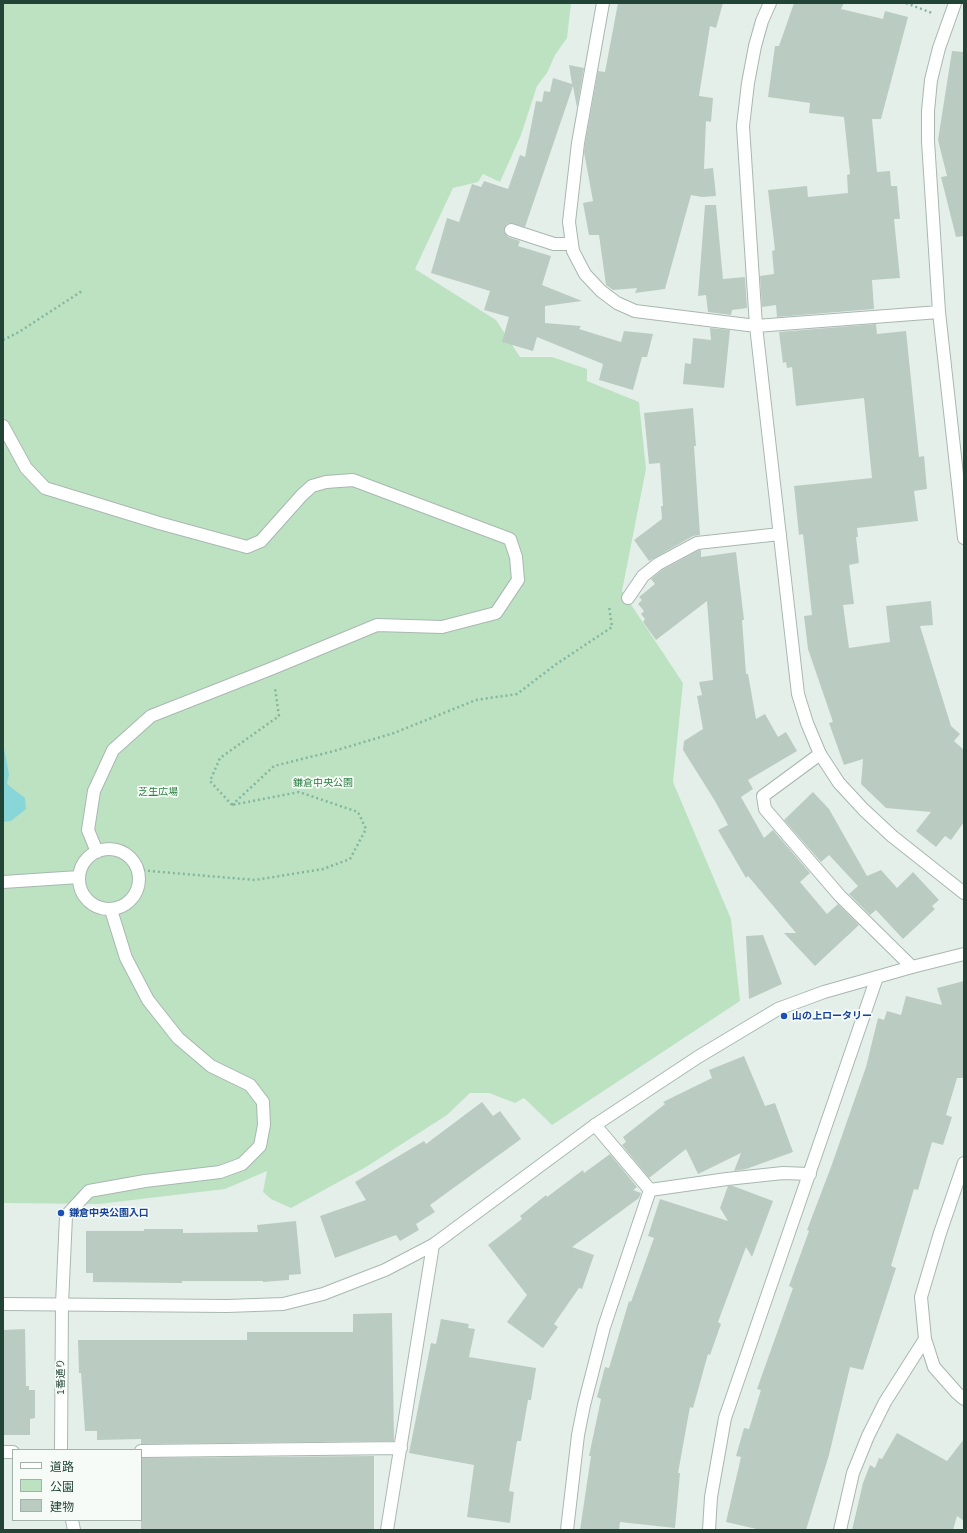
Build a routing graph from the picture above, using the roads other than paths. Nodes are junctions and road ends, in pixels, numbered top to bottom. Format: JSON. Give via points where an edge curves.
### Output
{"nodes":[{"id":1,"x":603,"y":3,"type":"edge"},
{"id":2,"x":770,"y":3,"type":"edge"},
{"id":3,"x":955,"y":3,"type":"edge"},
{"id":4,"x":511,"y":230,"type":"dead end"},
{"id":5,"x":572,"y":244,"type":"junction"},
{"id":6,"x":939,"y":312,"type":"junction"},
{"id":7,"x":756,"y":326,"type":"junction"},
{"id":8,"x":3,"y":426,"type":"edge"},
{"id":9,"x":780,"y":534,"type":"junction"},
{"id":10,"x":964,"y":538,"type":"edge"},
{"id":11,"x":628,"y":598,"type":"dead end"},
{"id":12,"x":820,"y":754,"type":"junction"},
{"id":13,"x":97,"y":852,"type":"junction"},
{"id":14,"x":79,"y":877,"type":"junction"},
{"id":15,"x":3,"y":882,"type":"edge"},
{"id":16,"x":964,"y":892,"type":"edge"},
{"id":17,"x":111,"y":910,"type":"junction"},
{"id":18,"x":964,"y":954,"type":"edge"},
{"id":19,"x":912,"y":967,"type":"junction"},
{"id":20,"x":877,"y":977,"type":"junction"},
{"id":21,"x":595,"y":1125,"type":"junction"},
{"id":22,"x":964,"y":1163,"type":"edge"},
{"id":23,"x":810,"y":1174,"type":"junction"},
{"id":24,"x":650,"y":1190,"type":"junction"},
{"id":25,"x":433,"y":1245,"type":"junction"},
{"id":26,"x":3,"y":1304,"type":"edge"},
{"id":27,"x":62,"y":1304,"type":"junction"},
{"id":28,"x":925,"y":1339,"type":"junction"},
{"id":29,"x":964,"y":1399,"type":"edge"},
{"id":30,"x":401,"y":1448,"type":"junction"},
{"id":31,"x":61,"y":1449,"type":"edge"},
{"id":32,"x":142,"y":1451,"type":"edge"},
{"id":33,"x":387,"y":1530,"type":"edge"},
{"id":34,"x":566,"y":1530,"type":"edge"},
{"id":35,"x":709,"y":1530,"type":"edge"},
{"id":36,"x":840,"y":1530,"type":"edge"}],
"edges":[{"from":1,"to":5,"type":"street","via":[[578,143],[568,222]]},
{"from":2,"to":7,"type":"street","via":[[755,46],[743,126]]},
{"from":3,"to":6,"type":"street","via":[[939,48],[928,111]]},
{"from":4,"to":5,"type":"street","via":[[554,244]]},
{"from":5,"to":7,"type":"street","via":[[585,274],[601,291],[634,311]]},
{"from":6,"to":7,"type":"street"},
{"from":6,"to":10,"type":"street"},
{"from":7,"to":9,"type":"street"},
{"from":8,"to":13,"type":"street","via":[[26,468],[45,488],[247,547],[261,541],[312,486],[353,480],[510,540],[516,557],[518,580],[496,613],[442,628],[377,625],[151,716],[113,750],[94,791],[88,830]]},
{"from":9,"to":11,"type":"street","via":[[697,543],[658,564],[642,576]]},
{"from":9,"to":12,"type":"street","via":[[798,694]]},
{"from":12,"to":16,"type":"street","via":[[839,783],[864,810],[892,836]]},
{"from":12,"to":19,"type":"street","via":[[763,796],[765,809],[840,896]]},
{"from":13,"to":14,"type":"street","via":[[84,862]]},
{"from":13,"to":17,"type":"street","via":[[116,849],[134,861],[138,870],[139,889],[134,897],[128,904]]},
{"from":14,"to":15,"type":"street"},
{"from":14,"to":17,"type":"street","via":[[84,896],[100,909]]},
{"from":17,"to":27,"type":"street","name":"1番通り","via":[[126,958],[148,1000],[178,1038],[211,1066],[250,1085],[263,1102],[264,1125],[260,1146],[242,1164],[220,1172],[145,1180],[89,1190],[66,1216]]},
{"from":18,"to":19,"type":"street"},
{"from":19,"to":20,"type":"street"},
{"from":20,"to":21,"type":"street","via":[[824,992],[778,1009],[698,1057]]},
{"from":20,"to":23,"type":"street"},
{"from":21,"to":24,"type":"street"},
{"from":21,"to":25,"type":"street"},
{"from":22,"to":28,"type":"street","via":[[921,1297]]},
{"from":23,"to":24,"type":"street","via":[[783,1173]]},
{"from":23,"to":35,"type":"street","via":[[725,1418],[711,1497]]},
{"from":24,"to":34,"type":"street","via":[[604,1327],[584,1405]]},
{"from":25,"to":27,"type":"street","via":[[385,1270],[323,1294],[283,1304]]},
{"from":25,"to":30,"type":"street"},
{"from":26,"to":27,"type":"street"},
{"from":27,"to":31,"type":"street","name":"1番通り"},
{"from":28,"to":29,"type":"street","via":[[934,1367]]},
{"from":28,"to":36,"type":"street","via":[[885,1402],[868,1436],[853,1473]]},
{"from":30,"to":32,"type":"street"},
{"from":30,"to":33,"type":"street"}]}
